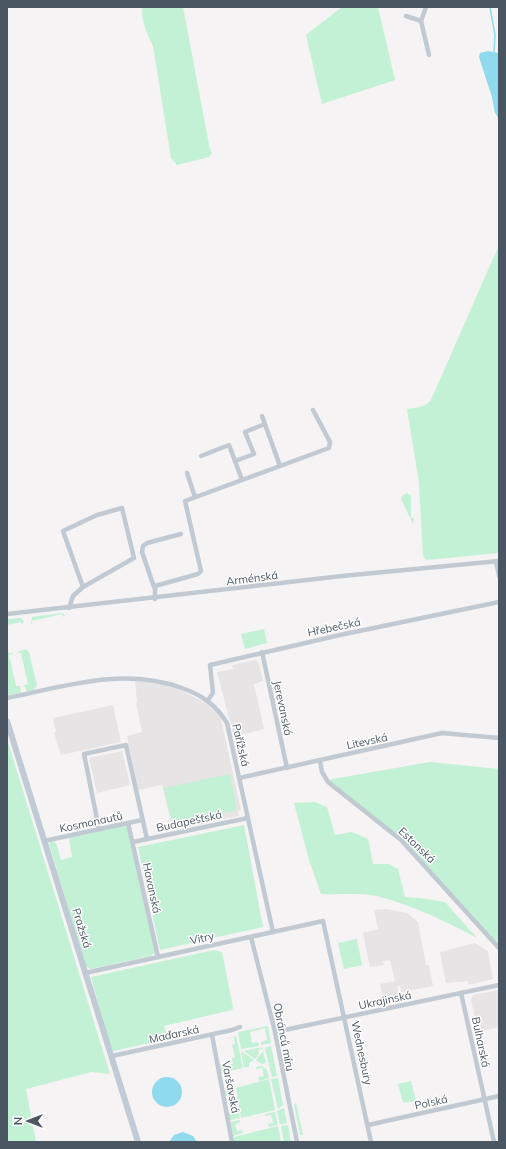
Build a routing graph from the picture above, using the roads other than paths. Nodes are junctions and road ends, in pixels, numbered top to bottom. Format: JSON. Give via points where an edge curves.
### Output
{"nodes":[{"id":1,"x":426,"y":7,"type":"edge"},
{"id":2,"x":406,"y":16,"type":"dead end"},
{"id":3,"x":421,"y":21,"type":"junction"},
{"id":4,"x":428,"y":55,"type":"dead end"},
{"id":5,"x":313,"y":410,"type":"dead end"},
{"id":6,"x":262,"y":416,"type":"dead end"},
{"id":7,"x":265,"y":424,"type":"junction"},
{"id":8,"x":201,"y":456,"type":"dead end"},
{"id":9,"x":235,"y":461,"type":"junction"},
{"id":10,"x":280,"y":466,"type":"junction"},
{"id":11,"x":187,"y":472,"type":"dead end"},
{"id":12,"x":242,"y":480,"type":"junction"},
{"id":13,"x":195,"y":497,"type":"junction"},
{"id":14,"x":181,"y":534,"type":"dead end"},
{"id":15,"x":498,"y":561,"type":"edge"},
{"id":16,"x":499,"y":576,"type":"edge"},
{"id":17,"x":83,"y":587,"type":"junction"},
{"id":18,"x":154,"y":587,"type":"junction"},
{"id":19,"x":155,"y":599,"type":"junction"},
{"id":20,"x":499,"y":602,"type":"edge"},
{"id":21,"x":69,"y":608,"type":"junction"},
{"id":22,"x":7,"y":614,"type":"edge"},
{"id":23,"x":262,"y":652,"type":"junction"},
{"id":24,"x":7,"y":698,"type":"edge"},
{"id":25,"x":208,"y":700,"type":"junction"},
{"id":26,"x":7,"y":721,"type":"edge"},
{"id":27,"x":499,"y":738,"type":"edge"},
{"id":28,"x":320,"y":761,"type":"junction"},
{"id":29,"x":287,"y":768,"type":"junction"},
{"id":30,"x":239,"y":778,"type":"junction"},
{"id":31,"x":248,"y":818,"type":"junction"},
{"id":32,"x":142,"y":820,"type":"junction"},
{"id":33,"x":128,"y":823,"type":"junction"},
{"id":34,"x":100,"y":829,"type":"junction"},
{"id":35,"x":147,"y":839,"type":"junction"},
{"id":36,"x":44,"y":841,"type":"junction"},
{"id":37,"x":133,"y":842,"type":"junction"},
{"id":38,"x":323,"y":921,"type":"joint"},
{"id":39,"x":273,"y":932,"type":"junction"},
{"id":40,"x":251,"y":937,"type":"junction"},
{"id":41,"x":499,"y":948,"type":"edge"},
{"id":42,"x":158,"y":957,"type":"junction"},
{"id":43,"x":85,"y":973,"type":"junction"},
{"id":44,"x":499,"y":985,"type":"edge"},
{"id":45,"x":461,"y":993,"type":"junction"},
{"id":46,"x":345,"y":1018,"type":"junction"},
{"id":47,"x":240,"y":1027,"type":"dead end"},
{"id":48,"x":275,"y":1032,"type":"junction"},
{"id":49,"x":212,"y":1035,"type":"junction"},
{"id":50,"x":112,"y":1056,"type":"junction"},
{"id":51,"x":499,"y":1096,"type":"edge"},
{"id":52,"x":484,"y":1099,"type":"junction"},
{"id":53,"x":368,"y":1125,"type":"junction"},
{"id":54,"x":138,"y":1142,"type":"edge"},
{"id":55,"x":232,"y":1142,"type":"edge"},
{"id":56,"x":297,"y":1142,"type":"edge"},
{"id":57,"x":371,"y":1142,"type":"edge"},
{"id":58,"x":494,"y":1142,"type":"edge"}],
"edges":[{"from":1,"to":3,"type":"street"},
{"from":2,"to":3,"type":"street"},
{"from":3,"to":4,"type":"street"},
{"from":5,"to":10,"type":"street","via":[[330,442],[330,448]]},
{"from":6,"to":7,"type":"street"},
{"from":7,"to":9,"type":"street","via":[[245,432],[254,454]]},
{"from":7,"to":10,"type":"street"},
{"from":8,"to":9,"type":"street","via":[[229,445]]},
{"from":9,"to":12,"type":"street"},
{"from":10,"to":12,"type":"street"},
{"from":11,"to":13,"type":"street"},
{"from":12,"to":13,"type":"street"},
{"from":13,"to":18,"type":"street","via":[[185,501],[201,571]]},
{"from":14,"to":18,"type":"street","via":[[143,546],[142,552]]},
{"from":15,"to":16,"type":"street"},
{"from":15,"to":19,"type":"street","name":"Arménská","via":[[342,576]]},
{"from":17,"to":17,"type":"street","via":[[64,531],[97,515],[122,508],[134,558]]},
{"from":17,"to":21,"type":"street","via":[[73,596]]},
{"from":18,"to":19,"type":"street"},
{"from":19,"to":21,"type":"street","name":"Arménská"},
{"from":20,"to":23,"type":"street","name":"Hřebečská"},
{"from":21,"to":22,"type":"street","name":"Arménská"},
{"from":23,"to":25,"type":"street","name":"Hřebečská","via":[[210,665],[213,694]]},
{"from":23,"to":29,"type":"street","name":"Jerevanská"},
{"from":24,"to":25,"type":"street","name":"Pařížská","via":[[99,680],[136,678],[164,682],[189,690]]},
{"from":25,"to":30,"type":"street","name":"Pařížská","via":[[227,723]]},
{"from":26,"to":36,"type":"street","name":"Pražská"},
{"from":27,"to":28,"type":"street","name":"Litevská","via":[[442,733]]},
{"from":28,"to":29,"type":"street","name":"Litevská"},
{"from":28,"to":41,"type":"street","name":"Estonská","via":[[322,772],[328,782],[401,840]]},
{"from":29,"to":30,"type":"street","name":"Litevská"},
{"from":30,"to":31,"type":"street","name":"Pařížská"},
{"from":31,"to":35,"type":"street","name":"Budapešťská"},
{"from":31,"to":39,"type":"street","name":"Pařížská"},
{"from":32,"to":33,"type":"street","name":"Kosmonautů"},
{"from":32,"to":34,"type":"street","via":[[126,745],[84,754]]},
{"from":32,"to":35,"type":"street"},
{"from":33,"to":34,"type":"street","name":"Kosmonautů"},
{"from":33,"to":37,"type":"street","name":"Havanská"},
{"from":34,"to":36,"type":"street","name":"Kosmonautů"},
{"from":35,"to":37,"type":"street","name":"Budapešťská"},
{"from":36,"to":43,"type":"street","name":"Pražská"},
{"from":37,"to":42,"type":"street","name":"Havanská"},
{"from":38,"to":39,"type":"street","name":"Vitry"},
{"from":38,"to":46,"type":"street","name":"Wednesbury"},
{"from":39,"to":40,"type":"street","name":"Vitry"},
{"from":40,"to":42,"type":"street","name":"Vitry"},
{"from":40,"to":48,"type":"street","name":"Obránců míru"},
{"from":42,"to":43,"type":"street","name":"Vitry"},
{"from":43,"to":50,"type":"street","name":"Pražská"},
{"from":44,"to":45,"type":"street","name":"Ukrajinská"},
{"from":45,"to":46,"type":"street","name":"Ukrajinská"},
{"from":45,"to":52,"type":"street","name":"Bulharská"},
{"from":46,"to":48,"type":"street","name":"Ukrajinská"},
{"from":46,"to":53,"type":"street","name":"Wednesbury"},
{"from":47,"to":49,"type":"street","name":"Maďarská"},
{"from":48,"to":56,"type":"street","name":"Obránců míru"},
{"from":49,"to":50,"type":"street","name":"Maďarská"},
{"from":49,"to":55,"type":"street","name":"Varšavská"},
{"from":50,"to":54,"type":"street","name":"Pražská"},
{"from":51,"to":52,"type":"street","name":"Polská"},
{"from":52,"to":53,"type":"street","name":"Polská"},
{"from":52,"to":58,"type":"street","name":"Bulharská"},
{"from":53,"to":57,"type":"street","name":"Wednesbury"}]}
